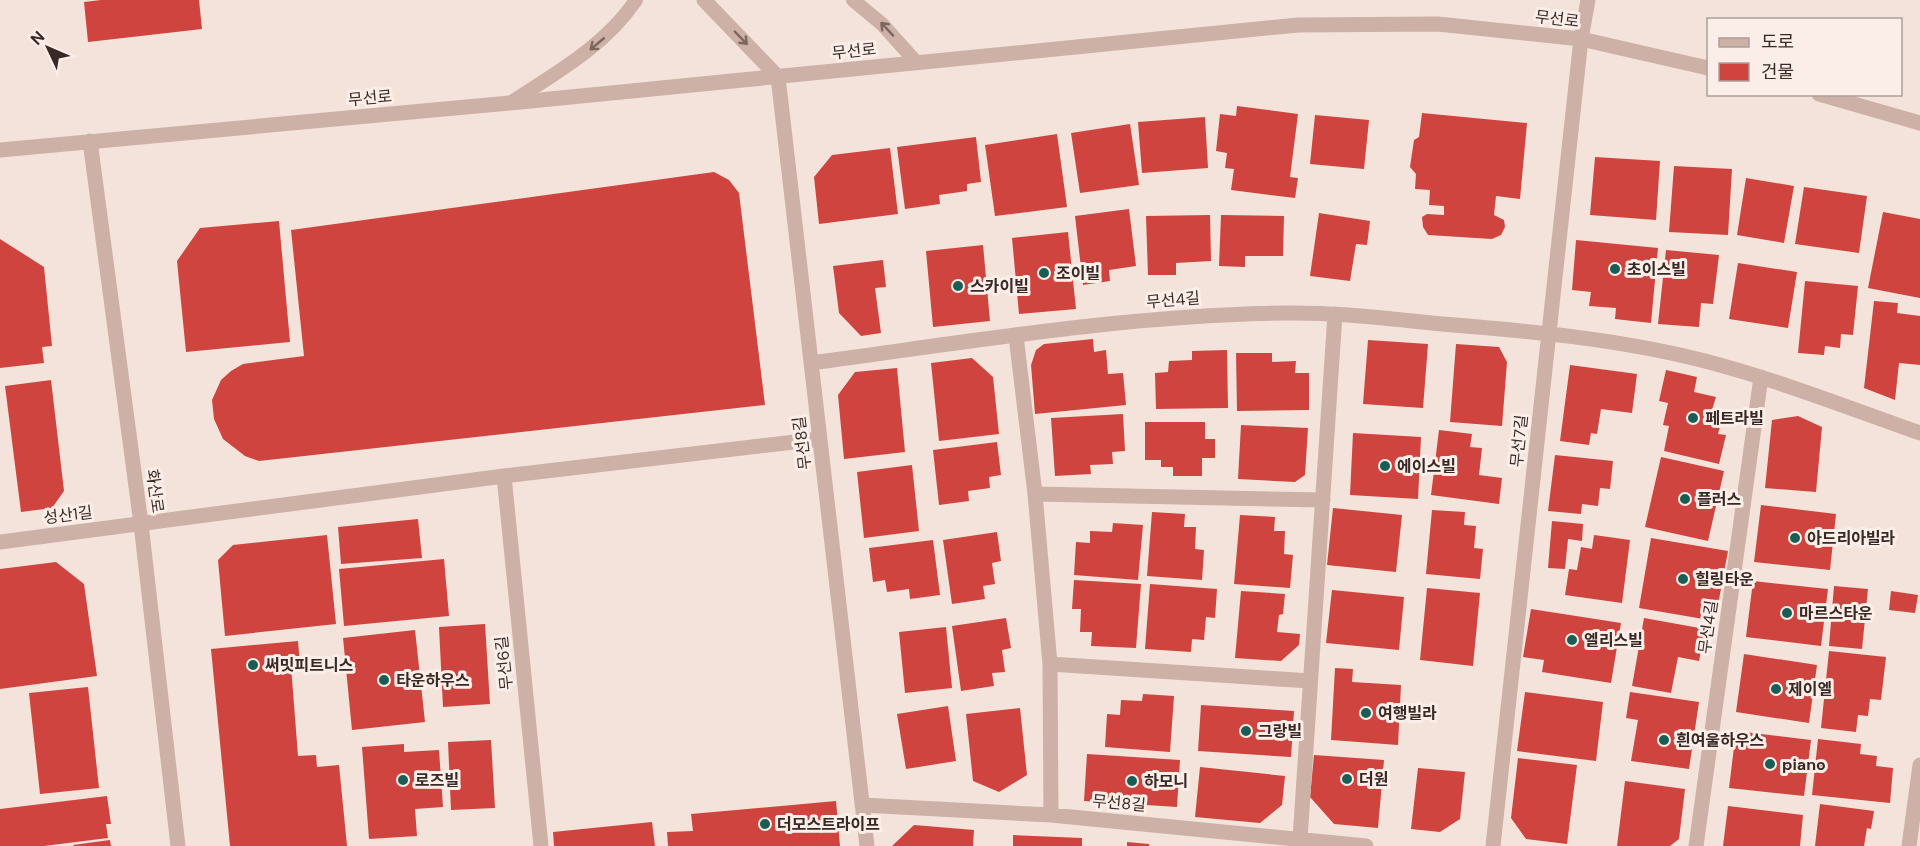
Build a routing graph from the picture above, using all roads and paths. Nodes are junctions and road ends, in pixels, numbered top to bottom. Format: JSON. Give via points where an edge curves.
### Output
{"nodes":[{"id":1,"x":636,"y":0,"type":"edge"},
{"id":2,"x":704,"y":0,"type":"edge"},
{"id":3,"x":853,"y":0,"type":"edge"},
{"id":4,"x":1588,"y":0,"type":"edge"},
{"id":5,"x":1581,"y":39,"type":"junction"},
{"id":6,"x":916,"y":63,"type":"junction"},
{"id":7,"x":1707,"y":68,"type":"edge"},
{"id":8,"x":778,"y":77,"type":"junction"},
{"id":9,"x":1826,"y":96,"type":"edge"},
{"id":10,"x":510,"y":103,"type":"junction"},
{"id":11,"x":1920,"y":123,"type":"edge"},
{"id":12,"x":90,"y":141,"type":"junction"},
{"id":13,"x":0,"y":150,"type":"edge"},
{"id":14,"x":1335,"y":314,"type":"junction"},
{"id":15,"x":1549,"y":333,"type":"junction"},
{"id":16,"x":1016,"y":336,"type":"junction"},
{"id":17,"x":811,"y":363,"type":"junction"},
{"id":18,"x":1761,"y":377,"type":"junction"},
{"id":19,"x":1920,"y":433,"type":"edge"},
{"id":20,"x":820,"y":439,"type":"junction"},
{"id":21,"x":504,"y":477,"type":"junction"},
{"id":22,"x":1035,"y":494,"type":"junction"},
{"id":23,"x":1323,"y":500,"type":"junction"},
{"id":24,"x":141,"y":524,"type":"junction"},
{"id":25,"x":0,"y":542,"type":"edge"},
{"id":26,"x":1050,"y":664,"type":"junction"},
{"id":27,"x":1310,"y":681,"type":"junction"},
{"id":28,"x":1920,"y":765,"type":"edge"},
{"id":29,"x":862,"y":805,"type":"junction"},
{"id":30,"x":1051,"y":815,"type":"junction"},
{"id":31,"x":1300,"y":839,"type":"junction"},
{"id":32,"x":178,"y":846,"type":"edge"},
{"id":33,"x":541,"y":846,"type":"edge"},
{"id":34,"x":867,"y":846,"type":"edge"},
{"id":35,"x":1365,"y":846,"type":"edge"},
{"id":36,"x":1492,"y":846,"type":"edge"},
{"id":37,"x":1696,"y":846,"type":"edge"},
{"id":38,"x":1909,"y":846,"type":"edge"}],
"edges":[{"from":1,"to":10,"type":"lane","one_way":true,"via":[[600,42]]},
{"from":2,"to":8,"type":"street","one_way":true},
{"from":6,"to":3,"type":"lane","one_way":true,"via":[[882,24]]},
{"from":4,"to":5,"type":"street","name":"무선7길"},
{"from":5,"to":6,"type":"street","name":"무선로","via":[[1438,24],[1298,25]]},
{"from":5,"to":7,"type":"street","name":"무선로"},
{"from":5,"to":15,"type":"street","name":"무선7길"},
{"from":6,"to":8,"type":"street","name":"무선로"},
{"from":8,"to":10,"type":"street","name":"무선로"},
{"from":8,"to":17,"type":"street","name":"무선8길"},
{"from":9,"to":11,"type":"street"},
{"from":10,"to":12,"type":"street","name":"무선로"},
{"from":12,"to":13,"type":"street","name":"무선로"},
{"from":12,"to":24,"type":"street","name":"화산로"},
{"from":14,"to":15,"type":"street","name":"무선4길"},
{"from":14,"to":16,"type":"street","name":"무선4길","via":[[1188,316]]},
{"from":14,"to":23,"type":"street"},
{"from":15,"to":18,"type":"street","name":"무선4길","via":[[1647,349]]},
{"from":15,"to":36,"type":"street","name":"무선7길"},
{"from":16,"to":17,"type":"street","name":"무선4길"},
{"from":16,"to":22,"type":"street"},
{"from":17,"to":20,"type":"street","name":"무선8길"},
{"from":18,"to":19,"type":"street","name":"무선4길"},
{"from":18,"to":37,"type":"street","name":"무선4길"},
{"from":20,"to":21,"type":"street","name":"성산1길"},
{"from":20,"to":29,"type":"street","name":"무선8길"},
{"from":21,"to":24,"type":"street","name":"성산1길"},
{"from":21,"to":33,"type":"street","name":"무선6길"},
{"from":22,"to":23,"type":"street"},
{"from":22,"to":26,"type":"street"},
{"from":23,"to":27,"type":"street"},
{"from":24,"to":25,"type":"street","name":"성산1길"},
{"from":24,"to":32,"type":"street","name":"화산로"},
{"from":26,"to":27,"type":"street"},
{"from":26,"to":30,"type":"street"},
{"from":27,"to":31,"type":"street"},
{"from":28,"to":38,"type":"street"},
{"from":29,"to":30,"type":"street","name":"무선8길"},
{"from":29,"to":34,"type":"street","name":"무선8길"},
{"from":30,"to":31,"type":"street","name":"무선8길"},
{"from":31,"to":35,"type":"street"}]}
